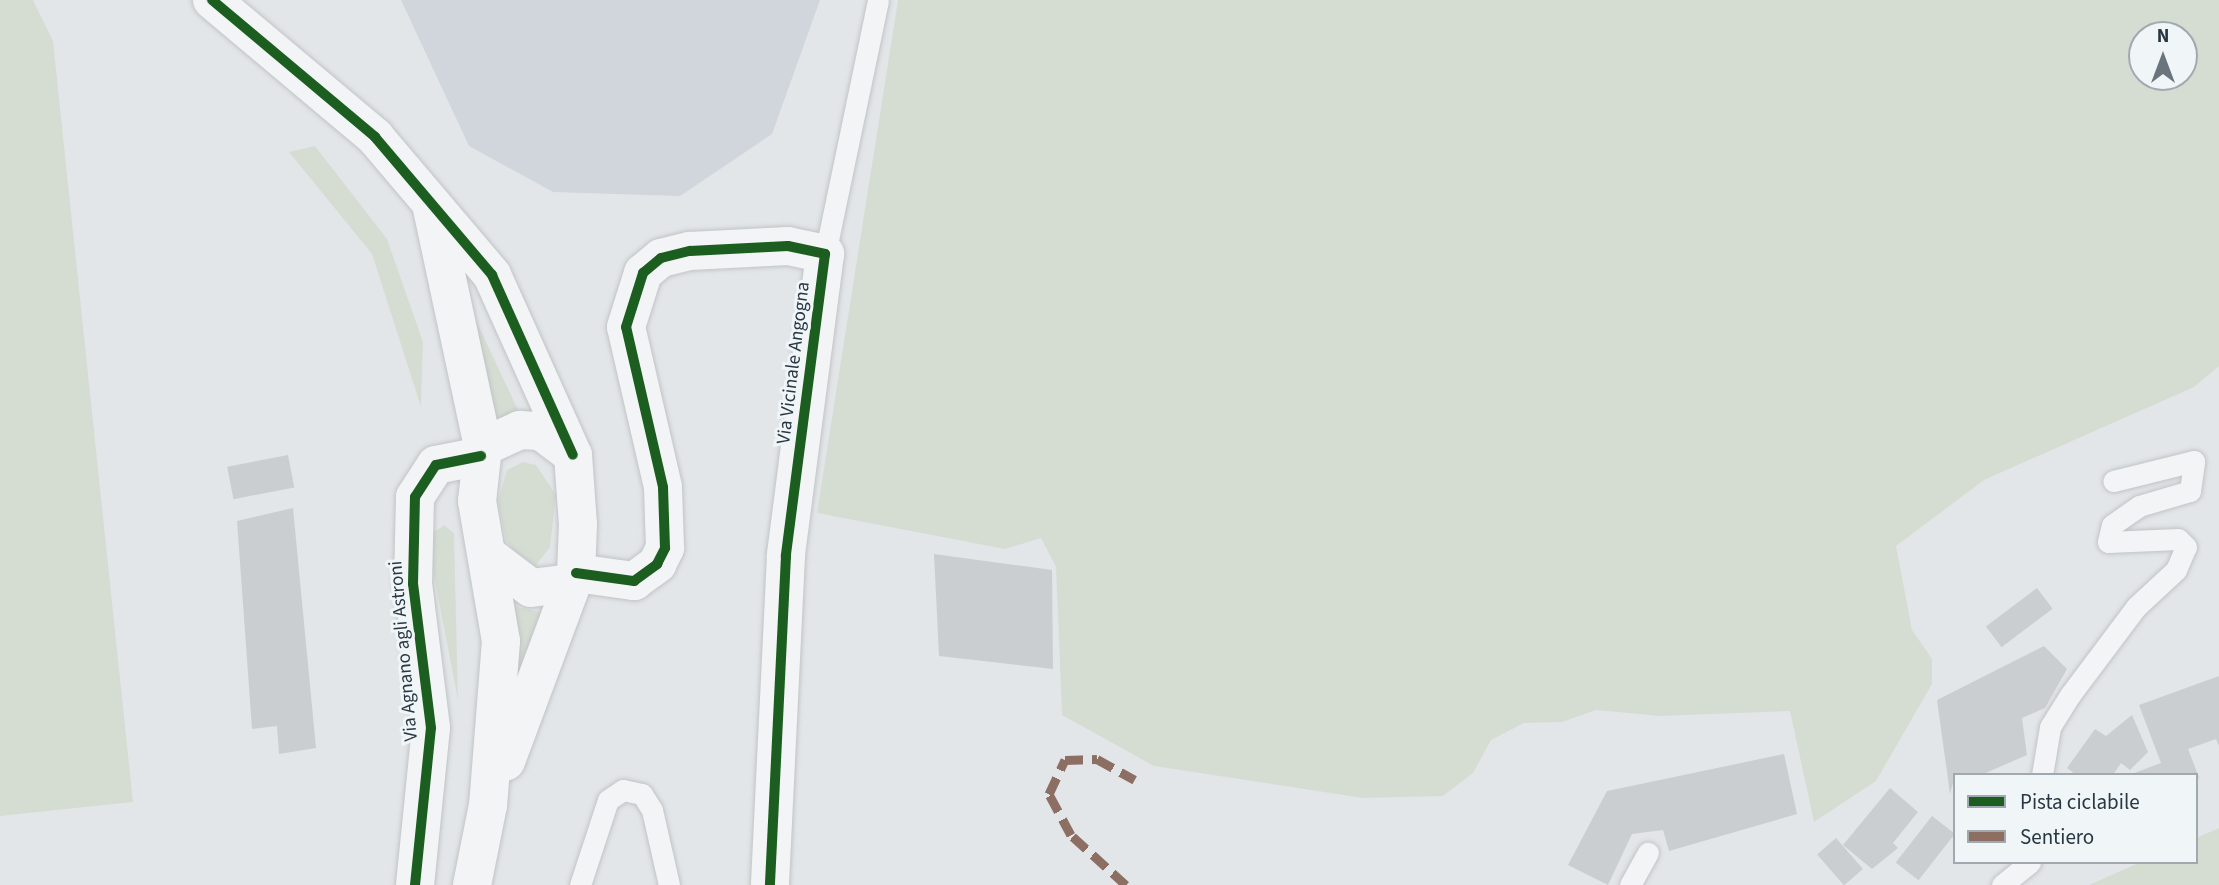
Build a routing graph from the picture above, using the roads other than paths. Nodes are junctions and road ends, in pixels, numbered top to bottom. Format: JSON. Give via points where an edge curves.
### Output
{"nodes":[{"id":1,"x":212,"y":0,"type":"edge"},
{"id":2,"x":878,"y":0,"type":"edge"},
{"id":3,"x":431,"y":204,"type":"junction"},
{"id":4,"x":825,"y":254,"type":"junction"},
{"id":5,"x":482,"y":452,"type":"junction"},
{"id":6,"x":573,"y":455,"type":"junction"},
{"id":7,"x":2113,"y":481,"type":"dead end"},
{"id":8,"x":415,"y":497,"type":"junction"},
{"id":9,"x":477,"y":501,"type":"junction"},
{"id":10,"x":490,"y":557,"type":"junction"},
{"id":11,"x":575,"y":566,"type":"junction"},
{"id":12,"x":2042,"y":773,"type":"edge"},
{"id":13,"x":484,"y":820,"type":"junction"},
{"id":14,"x":1648,"y":853,"type":"dead end"},
{"id":15,"x":2028,"y":864,"type":"edge"},
{"id":16,"x":415,"y":885,"type":"edge"},
{"id":17,"x":472,"y":885,"type":"edge"},
{"id":18,"x":494,"y":885,"type":"edge"},
{"id":19,"x":580,"y":885,"type":"edge"},
{"id":20,"x":669,"y":885,"type":"edge"},
{"id":21,"x":770,"y":885,"type":"edge"},
{"id":22,"x":1630,"y":885,"type":"edge"},
{"id":23,"x":2002,"y":885,"type":"edge"}],
"edges":[{"from":1,"to":3,"type":"street","via":[[338,102]]},
{"from":2,"to":4,"type":"lane"},
{"from":3,"to":5,"type":"street"},
{"from":3,"to":6,"type":"street","via":[[492,275]]},
{"from":4,"to":11,"type":"street","via":[[788,246],[690,251],[661,258],[643,273],[626,327],[663,487],[665,548],[657,564],[634,581]]},
{"from":4,"to":21,"type":"street","name":"Via Vicinale Angogna","via":[[786,556]]},
{"from":5,"to":6,"type":"street","via":[[520,430],[541,431]]},
{"from":5,"to":8,"type":"street","via":[[436,465]]},
{"from":5,"to":9,"type":"street"},
{"from":6,"to":11,"type":"street"},
{"from":7,"to":12,"type":"lane","via":[[2193,461],[2190,491],[2139,506],[2112,525],[2108,542],[2178,539],[2186,547],[2176,570],[2136,607],[2070,695],[2050,727]]},
{"from":8,"to":9,"type":"street","via":[[458,487]]},
{"from":8,"to":16,"type":"street","name":"Via Agnano agli Astroni","via":[[413,584],[431,728]]},
{"from":9,"to":10,"type":"street"},
{"from":10,"to":11,"type":"street","via":[[531,588]]},
{"from":10,"to":13,"type":"street","via":[[501,641]]},
{"from":11,"to":13,"type":"street"},
{"from":13,"to":17,"type":"street"},
{"from":13,"to":18,"type":"lane"},
{"from":14,"to":22,"type":"lane"},
{"from":15,"to":23,"type":"lane"},
{"from":19,"to":20,"type":"lane","via":[[608,800],[623,790],[642,794],[652,810]]}]}
